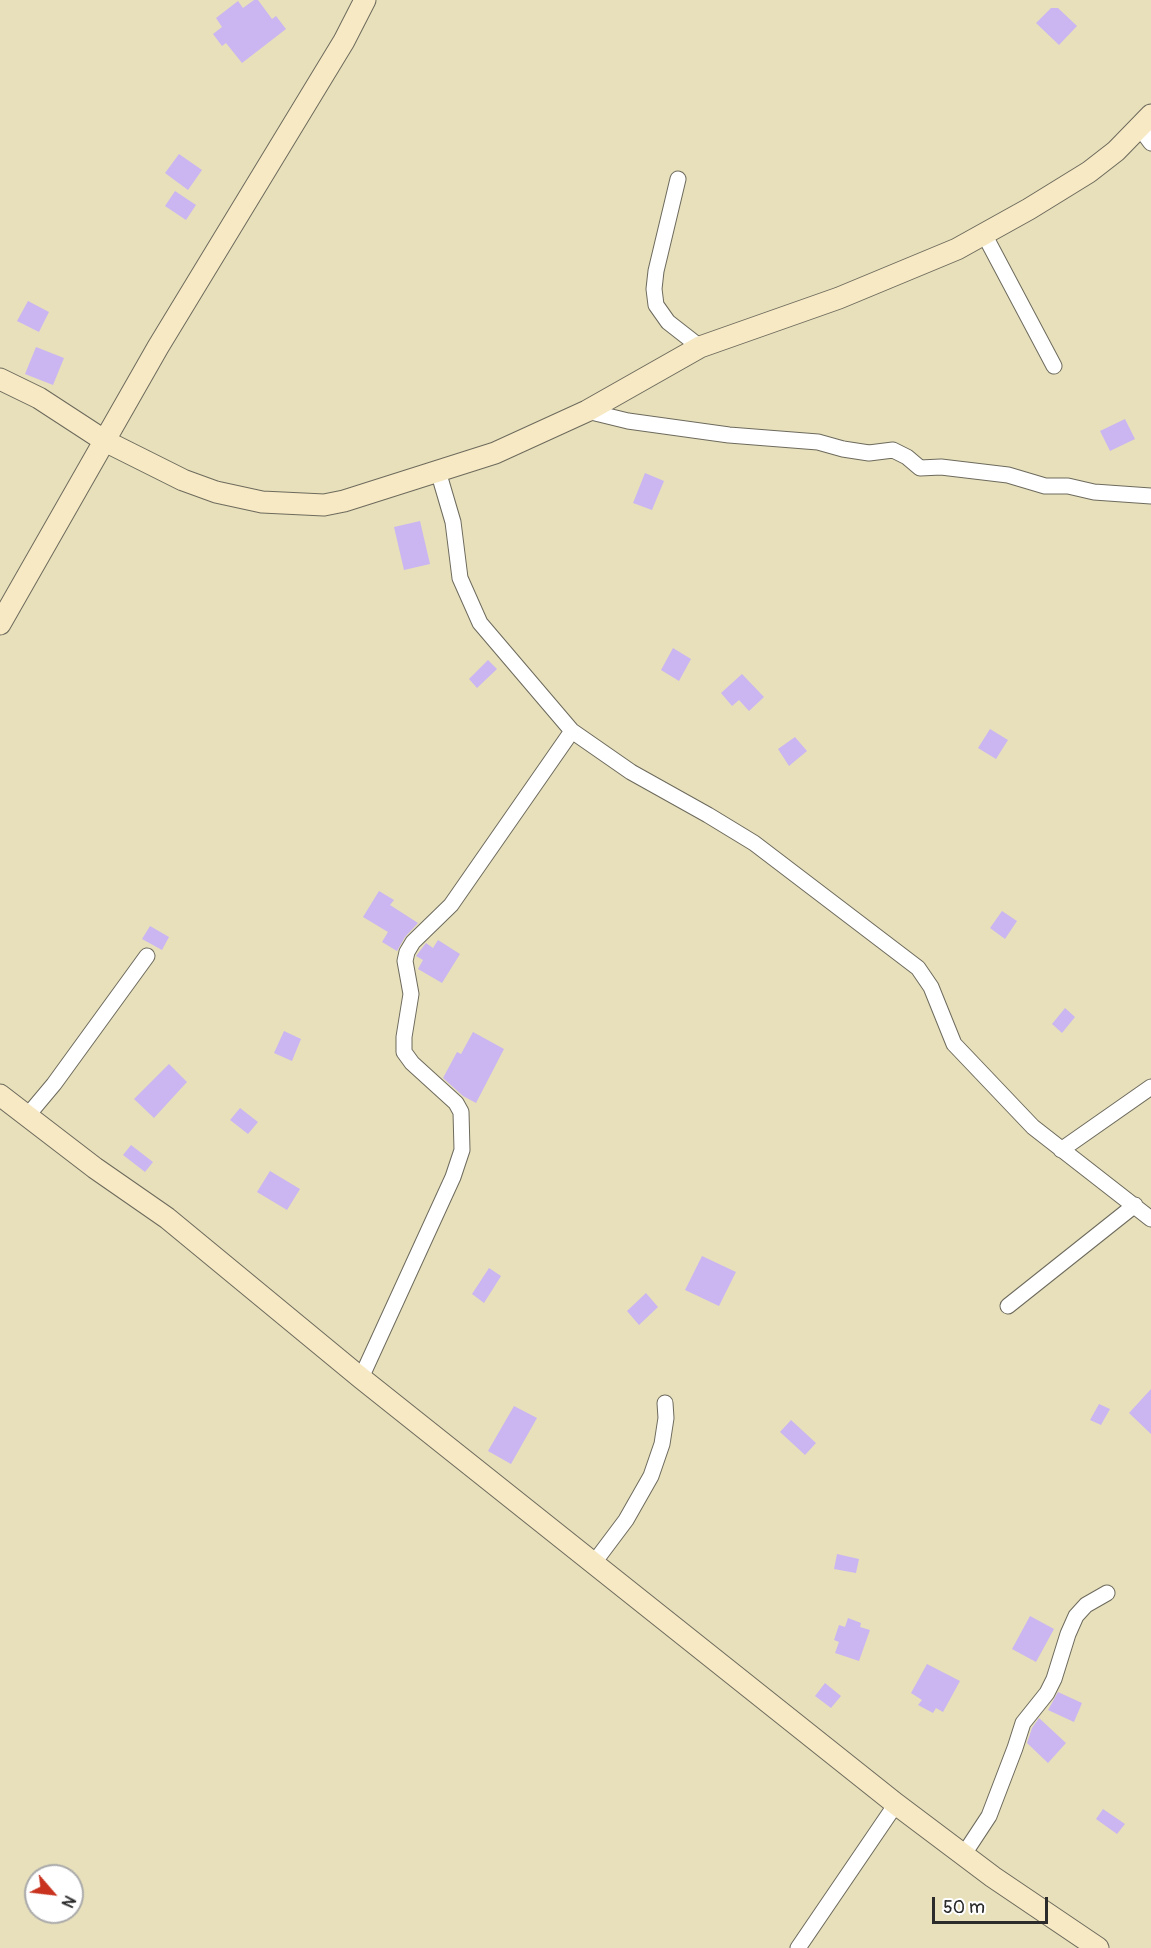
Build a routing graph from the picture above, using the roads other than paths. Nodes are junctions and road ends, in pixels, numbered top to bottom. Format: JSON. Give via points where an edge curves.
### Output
{"nodes":[{"id":1,"x":365,"y":0,"type":"edge"},
{"id":2,"x":1147,"y":128,"type":"edge"},
{"id":3,"x":678,"y":179,"type":"dead end"},
{"id":4,"x":984,"y":234,"type":"junction"},
{"id":5,"x":700,"y":347,"type":"junction"},
{"id":6,"x":1054,"y":366,"type":"dead end"},
{"id":7,"x":0,"y":379,"type":"edge"},
{"id":8,"x":587,"y":411,"type":"junction"},
{"id":9,"x":105,"y":441,"type":"junction"},
{"id":10,"x":438,"y":471,"type":"junction"},
{"id":11,"x":1151,"y":496,"type":"edge"},
{"id":12,"x":0,"y":624,"type":"edge"},
{"id":13,"x":572,"y":731,"type":"junction"},
{"id":14,"x":147,"y":956,"type":"dead end"},
{"id":15,"x":1151,"y":1087,"type":"edge"},
{"id":16,"x":0,"y":1095,"type":"edge"},
{"id":17,"x":28,"y":1115,"type":"junction"},
{"id":18,"x":1061,"y":1150,"type":"junction"},
{"id":19,"x":1135,"y":1205,"type":"junction"},
{"id":20,"x":1151,"y":1219,"type":"edge"},
{"id":21,"x":1008,"y":1306,"type":"dead end"},
{"id":22,"x":361,"y":1378,"type":"junction"},
{"id":23,"x":665,"y":1402,"type":"dead end"},
{"id":24,"x":593,"y":1564,"type":"junction"},
{"id":25,"x":1107,"y":1593,"type":"dead end"},
{"id":26,"x":896,"y":1804,"type":"junction"},
{"id":27,"x":964,"y":1854,"type":"junction"},
{"id":28,"x":798,"y":1948,"type":"edge"},
{"id":29,"x":1098,"y":1948,"type":"edge"}],
"edges":[{"from":1,"to":9,"type":"street"},
{"from":2,"to":4,"type":"street","via":[[1089,172]]},
{"from":3,"to":5,"type":"street","via":[[656,271],[656,305],[668,322]]},
{"from":4,"to":5,"type":"street","via":[[839,298]]},
{"from":4,"to":6,"type":"street"},
{"from":5,"to":8,"type":"street"},
{"from":7,"to":9,"type":"street","via":[[39,398]]},
{"from":8,"to":10,"type":"street","via":[[495,453]]},
{"from":8,"to":11,"type":"street","via":[[628,421],[818,442],[869,453],[893,450],[920,468],[1008,475],[1045,486]]},
{"from":9,"to":10,"type":"street","via":[[183,480],[262,502],[324,505]]},
{"from":9,"to":12,"type":"street"},
{"from":10,"to":13,"type":"street","via":[[453,522],[460,578],[480,623]]},
{"from":13,"to":18,"type":"street","via":[[638,777],[754,843],[918,968],[931,987],[954,1044],[1033,1128]]},
{"from":13,"to":22,"type":"street","via":[[451,905],[407,952],[411,994],[404,1052],[456,1103],[461,1112],[462,1150]]},
{"from":14,"to":17,"type":"street"},
{"from":15,"to":18,"type":"street"},
{"from":16,"to":17,"type":"street"},
{"from":17,"to":22,"type":"street","via":[[167,1218]]},
{"from":18,"to":19,"type":"street"},
{"from":19,"to":20,"type":"street"},
{"from":19,"to":21,"type":"street"},
{"from":22,"to":24,"type":"street"},
{"from":23,"to":24,"type":"street","via":[[658,1461],[626,1520]]},
{"from":24,"to":26,"type":"street"},
{"from":25,"to":27,"type":"street","via":[[1076,1616],[1054,1679],[1023,1723],[989,1816]]},
{"from":26,"to":27,"type":"street"},
{"from":26,"to":28,"type":"street"},
{"from":27,"to":29,"type":"street"}]}
